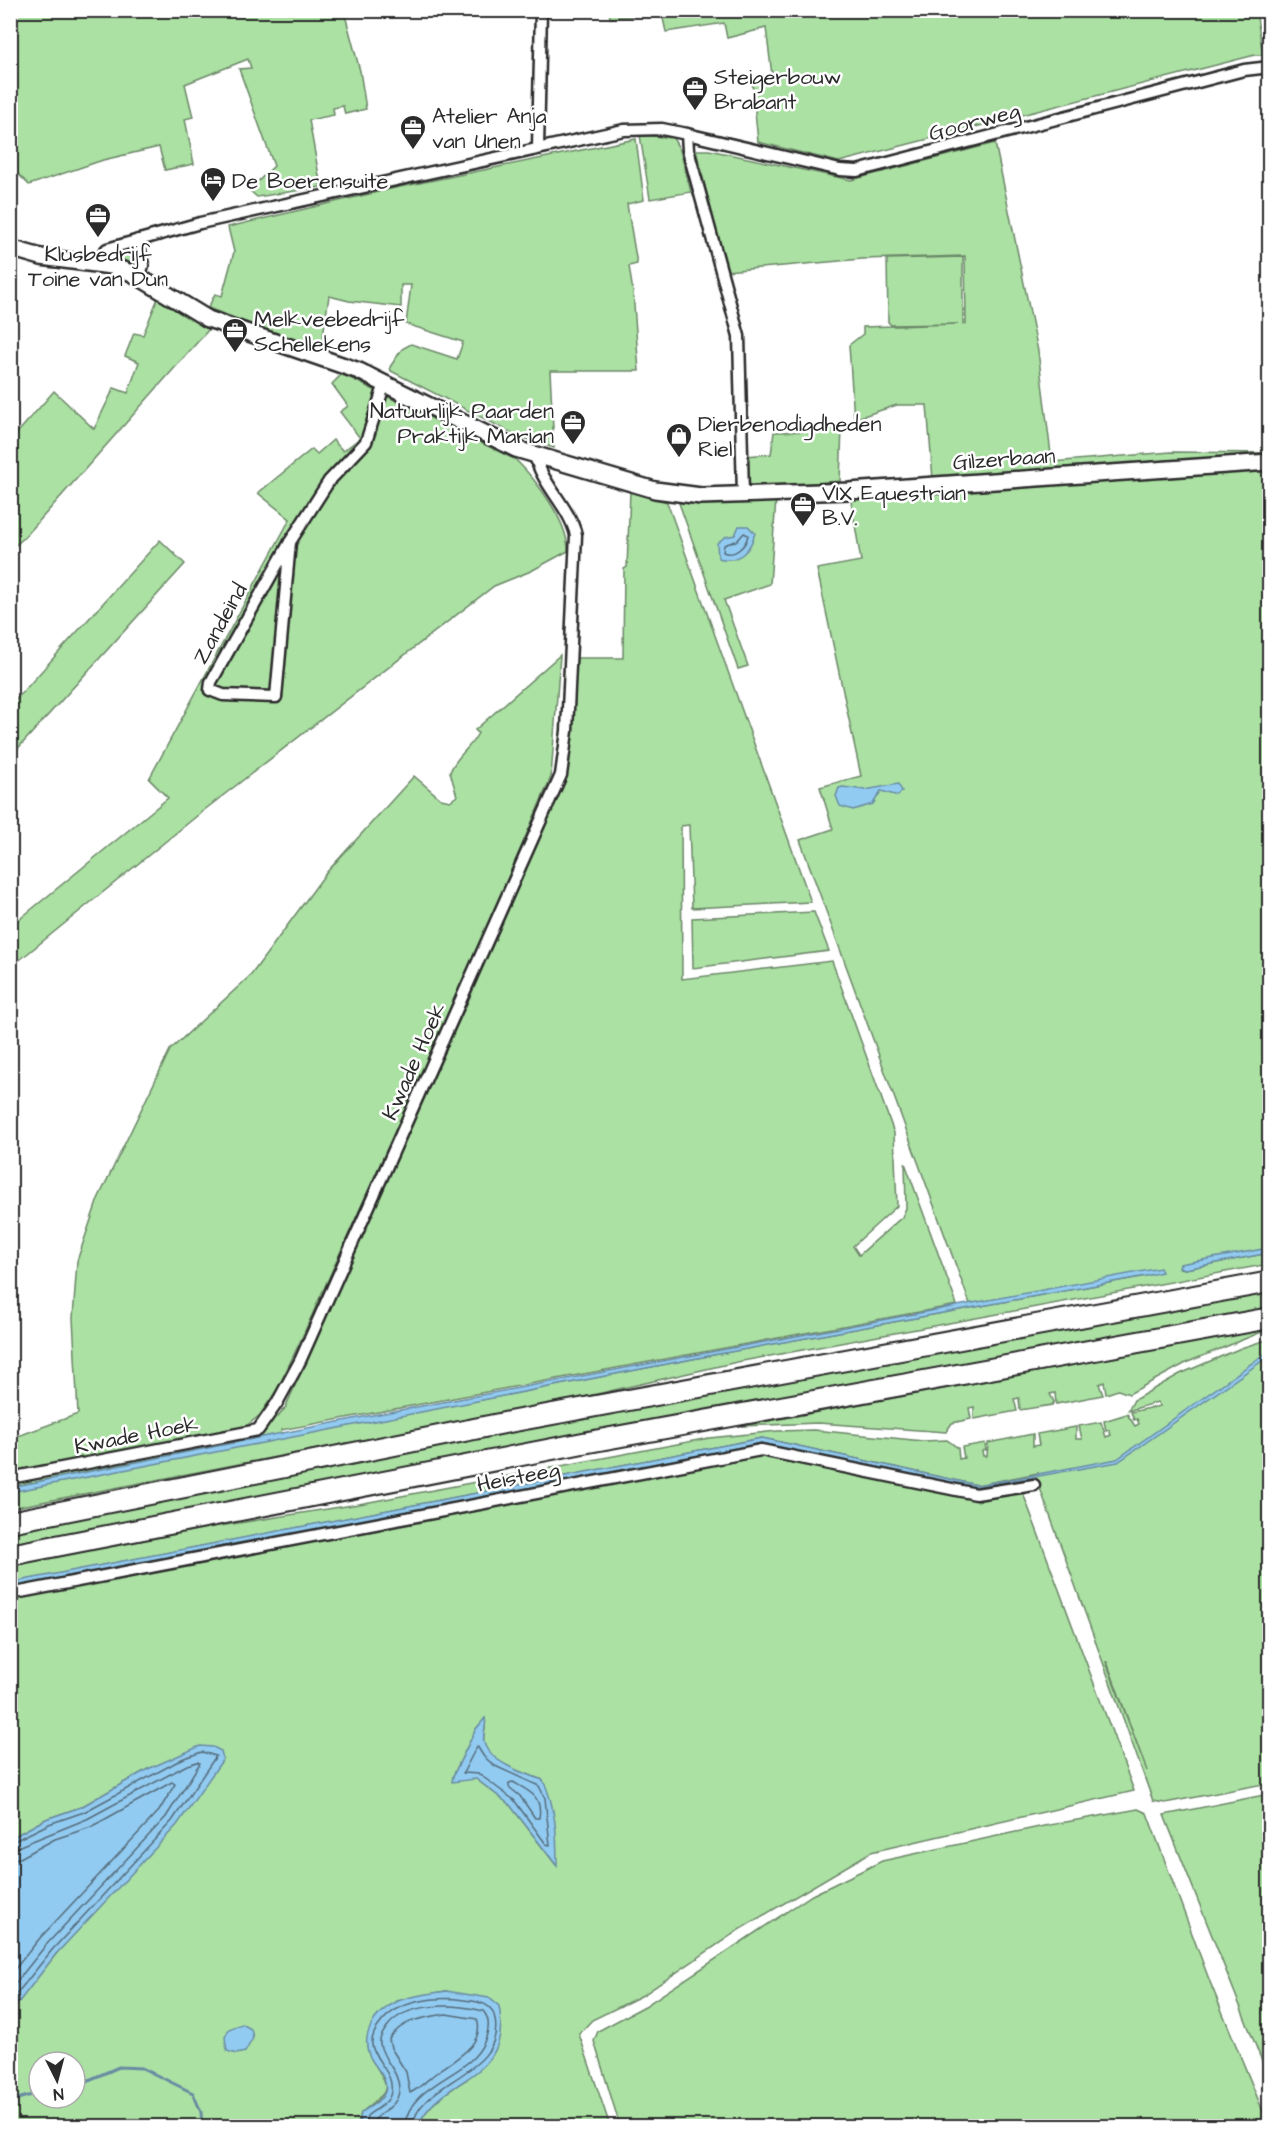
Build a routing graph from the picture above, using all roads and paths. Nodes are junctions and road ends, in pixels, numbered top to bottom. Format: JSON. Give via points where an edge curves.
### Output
{"nodes":[{"id":1,"x":541,"y":10,"type":"edge"},
{"id":2,"x":1269,"y":67,"type":"edge"},
{"id":3,"x":687,"y":134,"type":"junction"},
{"id":4,"x":538,"y":148,"type":"junction"},
{"id":5,"x":138,"y":240,"type":"junction"},
{"id":6,"x":10,"y":248,"type":"edge"},
{"id":7,"x":94,"y":264,"type":"junction"},
{"id":8,"x":140,"y":276,"type":"junction"},
{"id":9,"x":385,"y":383,"type":"junction"},
{"id":10,"x":535,"y":455,"type":"junction"},
{"id":11,"x":1269,"y":462,"type":"edge"},
{"id":12,"x":742,"y":495,"type":"junction"},
{"id":13,"x":290,"y":542,"type":"junction"},
{"id":14,"x":1269,"y":1282,"type":"edge"},
{"id":15,"x":1269,"y":1318,"type":"edge"},
{"id":16,"x":10,"y":1478,"type":"edge"},
{"id":17,"x":1034,"y":1485,"type":"dead end"},
{"id":18,"x":10,"y":1521,"type":"edge"},
{"id":19,"x":10,"y":1555,"type":"edge"},
{"id":20,"x":10,"y":1594,"type":"edge"}],
"edges":[{"from":1,"to":4,"type":"street"},
{"from":2,"to":3,"type":"street","name":"Goorweg","via":[[1244,70],[857,171]]},
{"from":3,"to":4,"type":"street","name":"Goorweg","via":[[634,129]]},
{"from":3,"to":12,"type":"street","via":[[688,150],[739,336]]},
{"from":4,"to":5,"type":"street","name":"Goorweg","via":[[237,214]]},
{"from":5,"to":7,"type":"street","name":"Goorweg","via":[[107,249]]},
{"from":5,"to":8,"type":"street","via":[[143,265]]},
{"from":6,"to":7,"type":"street","via":[[51,259]]},
{"from":7,"to":8,"type":"street"},
{"from":8,"to":9,"type":"street","via":[[208,319]]},
{"from":9,"to":10,"type":"street"},
{"from":9,"to":13,"type":"street","name":"Zandeind","via":[[370,435],[329,481]]},
{"from":10,"to":12,"type":"street","via":[[655,490],[701,496]]},
{"from":10,"to":16,"type":"street","name":"Kwade Hoek","via":[[538,468],[576,535],[563,767],[300,1361],[258,1430]]},
{"from":11,"to":12,"type":"street","name":"Gilzerbaan","via":[[914,488]]},
{"from":13,"to":13,"type":"street","name":"Zandeind","via":[[211,682],[210,690],[223,695],[276,697]]},
{"from":14,"to":18,"type":"highway","via":[[508,1422]]},
{"from":15,"to":19,"type":"highway","via":[[583,1443]]},
{"from":17,"to":20,"type":"street","name":"Heisteeg","via":[[976,1494],[761,1450]]}]}
